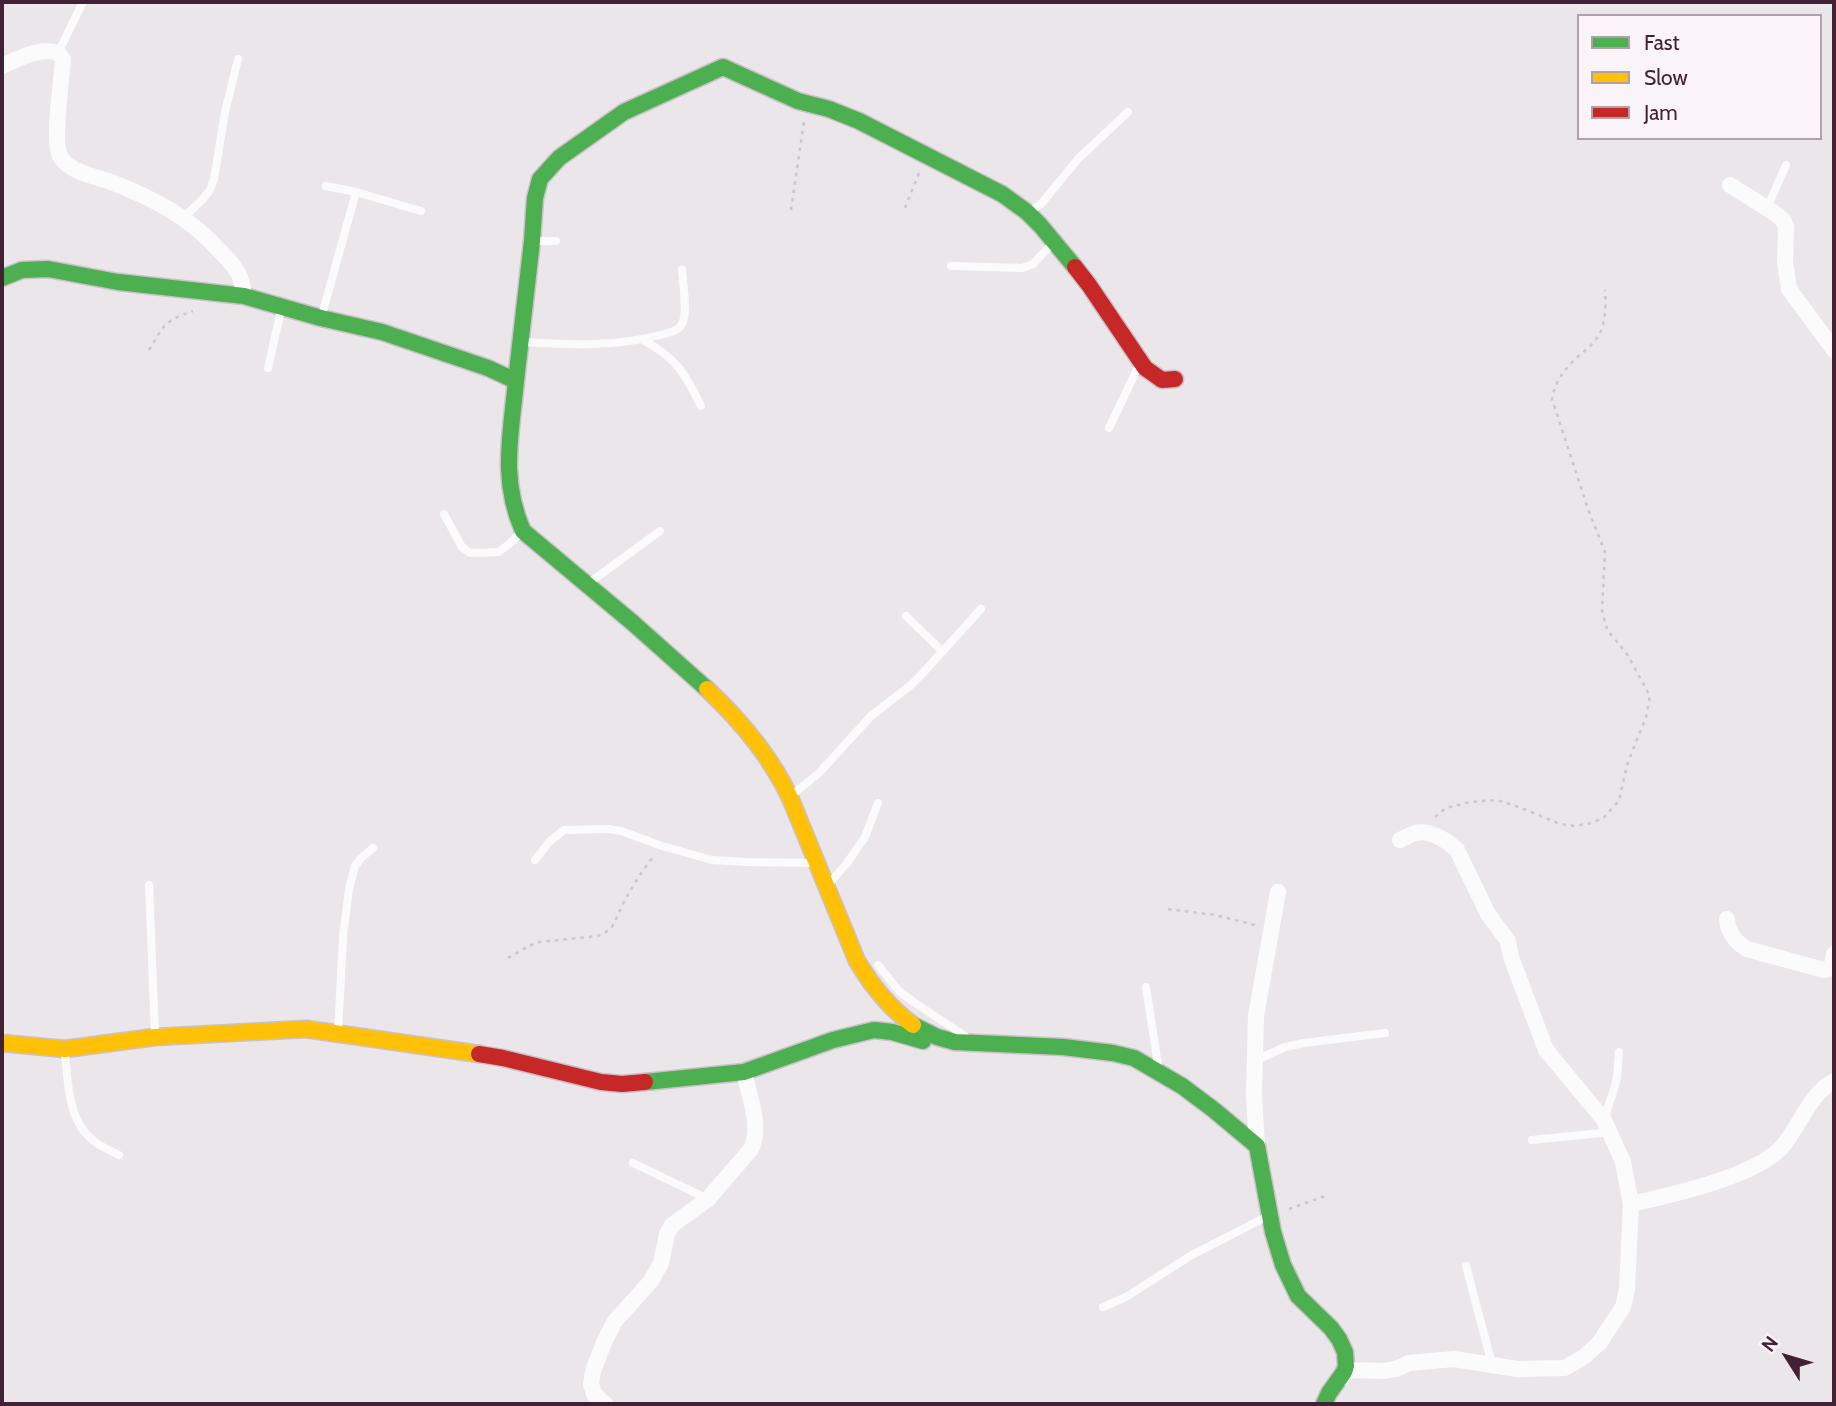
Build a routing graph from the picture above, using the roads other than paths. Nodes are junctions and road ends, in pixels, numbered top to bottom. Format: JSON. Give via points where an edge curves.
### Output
{"nodes":[{"id":1,"x":83,"y":2,"type":"edge"},
{"id":2,"x":58,"y":53,"type":"junction"},
{"id":3,"x":238,"y":60,"type":"dead end"},
{"id":4,"x":2,"y":66,"type":"edge"},
{"id":5,"x":1128,"y":112,"type":"dead end"},
{"id":6,"x":1786,"y":165,"type":"dead end"},
{"id":7,"x":1730,"y":185,"type":"dead end"},
{"id":8,"x":326,"y":186,"type":"dead end"},
{"id":9,"x":356,"y":192,"type":"junction"},
{"id":10,"x":1767,"y":208,"type":"junction"},
{"id":11,"x":421,"y":211,"type":"dead end"},
{"id":12,"x":1027,"y":212,"type":"junction"},
{"id":13,"x":184,"y":217,"type":"junction"},
{"id":14,"x":532,"y":241,"type":"junction"},
{"id":15,"x":556,"y":242,"type":"dead end"},
{"id":16,"x":1054,"y":242,"type":"junction"},
{"id":17,"x":951,"y":266,"type":"dead end"},
{"id":18,"x":682,"y":270,"type":"dead end"},
{"id":19,"x":2,"y":278,"type":"edge"},
{"id":20,"x":244,"y":296,"type":"junction"},
{"id":21,"x":282,"y":307,"type":"junction"},
{"id":22,"x":321,"y":318,"type":"junction"},
{"id":23,"x":643,"y":340,"type":"junction"},
{"id":24,"x":520,"y":342,"type":"junction"},
{"id":25,"x":1834,"y":350,"type":"edge"},
{"id":26,"x":1141,"y":363,"type":"junction"},
{"id":27,"x":268,"y":368,"type":"dead end"},
{"id":28,"x":1175,"y":380,"type":"dead end"},
{"id":29,"x":516,"y":381,"type":"junction"},
{"id":30,"x":701,"y":407,"type":"dead end"},
{"id":31,"x":1109,"y":428,"type":"dead end"},
{"id":32,"x":444,"y":514,"type":"dead end"},
{"id":33,"x":523,"y":531,"type":"junction"},
{"id":34,"x":660,"y":531,"type":"dead end"},
{"id":35,"x":586,"y":584,"type":"junction"},
{"id":36,"x":981,"y":609,"type":"dead end"},
{"id":37,"x":906,"y":617,"type":"dead end"},
{"id":38,"x":942,"y":651,"type":"junction"},
{"id":39,"x":790,"y":797,"type":"junction"},
{"id":40,"x":878,"y":803,"type":"dead end"},
{"id":41,"x":1400,"y":841,"type":"dead end"},
{"id":42,"x":373,"y":848,"type":"dead end"},
{"id":43,"x":535,"y":860,"type":"dead end"},
{"id":44,"x":815,"y":863,"type":"junction"},
{"id":45,"x":149,"y":885,"type":"dead end"},
{"id":46,"x":826,"y":887,"type":"junction"},
{"id":47,"x":1278,"y":892,"type":"dead end"},
{"id":48,"x":1727,"y":919,"type":"dead end"},
{"id":49,"x":1834,"y":954,"type":"edge"},
{"id":50,"x":878,"y":965,"type":"dead end"},
{"id":51,"x":1146,"y":987,"type":"dead end"},
{"id":52,"x":338,"y":1032,"type":"junction"},
{"id":53,"x":1385,"y":1033,"type":"dead end"},
{"id":54,"x":155,"y":1037,"type":"junction"},
{"id":55,"x":2,"y":1043,"type":"edge"},
{"id":56,"x":969,"y":1043,"type":"junction"},
{"id":57,"x":65,"y":1049,"type":"junction"},
{"id":58,"x":1619,"y":1052,"type":"dead end"},
{"id":59,"x":1254,"y":1061,"type":"junction"},
{"id":60,"x":744,"y":1072,"type":"junction"},
{"id":61,"x":1159,"y":1072,"type":"junction"},
{"id":62,"x":1834,"y":1081,"type":"edge"},
{"id":63,"x":1608,"y":1126,"type":"junction"},
{"id":64,"x":1532,"y":1140,"type":"dead end"},
{"id":65,"x":1257,"y":1146,"type":"junction"},
{"id":66,"x":119,"y":1155,"type":"dead end"},
{"id":67,"x":633,"y":1163,"type":"dead end"},
{"id":68,"x":708,"y":1199,"type":"junction"},
{"id":69,"x":1631,"y":1204,"type":"junction"},
{"id":70,"x":1269,"y":1215,"type":"junction"},
{"id":71,"x":1466,"y":1266,"type":"dead end"},
{"id":72,"x":1103,"y":1307,"type":"dead end"},
{"id":73,"x":1492,"y":1364,"type":"junction"},
{"id":74,"x":1342,"y":1378,"type":"junction"},
{"id":75,"x":605,"y":1404,"type":"edge"},
{"id":76,"x":1324,"y":1404,"type":"edge"}],
"edges":[{"from":1,"to":2,"type":"lane"},
{"from":2,"to":4,"type":"street","via":[[38,51]]},
{"from":2,"to":13,"type":"street","via":[[62,59],[60,156],[73,168]]},
{"from":3,"to":13,"type":"lane","via":[[214,179],[210,190]]},
{"from":5,"to":12,"type":"lane","via":[[1078,159],[1041,204]]},
{"from":6,"to":10,"type":"lane"},
{"from":7,"to":10,"type":"street"},
{"from":8,"to":9,"type":"lane"},
{"from":9,"to":11,"type":"lane"},
{"from":9,"to":22,"type":"lane"},
{"from":10,"to":25,"type":"street","via":[[1786,227],[1789,289]]},
{"from":12,"to":14,"type":"street","via":[[1002,194],[859,121],[806,104],[723,67],[624,112],[559,158],[540,179]]},
{"from":12,"to":16,"type":"street"},
{"from":13,"to":20,"type":"street","via":[[239,274]]},
{"from":14,"to":15,"type":"lane"},
{"from":14,"to":24,"type":"street"},
{"from":16,"to":17,"type":"lane","via":[[1033,264],[1022,268]]},
{"from":16,"to":26,"type":"street"},
{"from":18,"to":23,"type":"lane","via":[[685,318],[681,327]]},
{"from":19,"to":20,"type":"street","via":[[48,269]]},
{"from":20,"to":21,"type":"street"},
{"from":21,"to":22,"type":"street"},
{"from":21,"to":27,"type":"lane"},
{"from":22,"to":29,"type":"street","via":[[382,332]]},
{"from":23,"to":24,"type":"lane","via":[[572,345]]},
{"from":23,"to":30,"type":"lane","via":[[668,355],[687,377]]},
{"from":24,"to":29,"type":"street"},
{"from":26,"to":28,"type":"street","via":[[1162,380]]},
{"from":26,"to":31,"type":"lane"},
{"from":29,"to":33,"type":"street","via":[[507,466],[515,519]]},
{"from":32,"to":33,"type":"lane","via":[[470,553],[498,552]]},
{"from":33,"to":35,"type":"street"},
{"from":34,"to":35,"type":"lane"},
{"from":35,"to":39,"type":"street","via":[[737,718]]},
{"from":36,"to":38,"type":"lane"},
{"from":37,"to":38,"type":"lane"},
{"from":38,"to":39,"type":"lane"},
{"from":39,"to":44,"type":"street"},
{"from":40,"to":46,"type":"lane","via":[[865,837]]},
{"from":41,"to":63,"type":"street","via":[[1416,832],[1428,832],[1457,850],[1488,914],[1507,941],[1546,1050]]},
{"from":42,"to":52,"type":"lane","via":[[355,866],[349,889]]},
{"from":43,"to":44,"type":"lane","via":[[564,830],[621,831],[712,860]]},
{"from":44,"to":46,"type":"street"},
{"from":45,"to":54,"type":"lane"},
{"from":46,"to":56,"type":"street","via":[[861,967],[894,1011],[930,1034]]},
{"from":47,"to":59,"type":"street","via":[[1256,1016]]},
{"from":48,"to":49,"type":"street","via":[[1734,938],[1746,949],[1824,970],[1832,965]]},
{"from":50,"to":56,"type":"lane","via":[[899,991]]},
{"from":51,"to":61,"type":"lane"},
{"from":52,"to":54,"type":"street","via":[[306,1029]]},
{"from":52,"to":60,"type":"street","via":[[503,1058],[601,1082]]},
{"from":53,"to":59,"type":"lane","via":[[1285,1047]]},
{"from":54,"to":57,"type":"street"},
{"from":55,"to":57,"type":"street"},
{"from":56,"to":60,"type":"street","via":[[936,1045],[874,1030]]},
{"from":56,"to":61,"type":"street","via":[[1112,1052]]},
{"from":57,"to":66,"type":"lane","via":[[71,1104],[78,1119],[94,1141]]},
{"from":58,"to":63,"type":"lane"},
{"from":59,"to":65,"type":"street"},
{"from":60,"to":68,"type":"street","via":[[755,1140]]},
{"from":61,"to":65,"type":"street"},
{"from":62,"to":69,"type":"street","via":[[1818,1094],[1781,1148],[1767,1160],[1689,1190]]},
{"from":63,"to":64,"type":"lane"},
{"from":63,"to":69,"type":"street","via":[[1623,1162]]},
{"from":65,"to":70,"type":"street"},
{"from":67,"to":68,"type":"lane"},
{"from":68,"to":75,"type":"street","via":[[672,1225],[651,1281],[615,1321],[605,1340],[591,1384]]},
{"from":69,"to":73,"type":"street","via":[[1627,1290],[1600,1342],[1564,1368],[1517,1369]]},
{"from":70,"to":72,"type":"lane"},
{"from":70,"to":74,"type":"street","via":[[1280,1258],[1300,1299],[1340,1342],[1346,1358]]},
{"from":71,"to":73,"type":"lane"},
{"from":73,"to":74,"type":"street","via":[[1454,1359],[1409,1363],[1382,1371],[1346,1370]]},
{"from":74,"to":76,"type":"street"}]}
